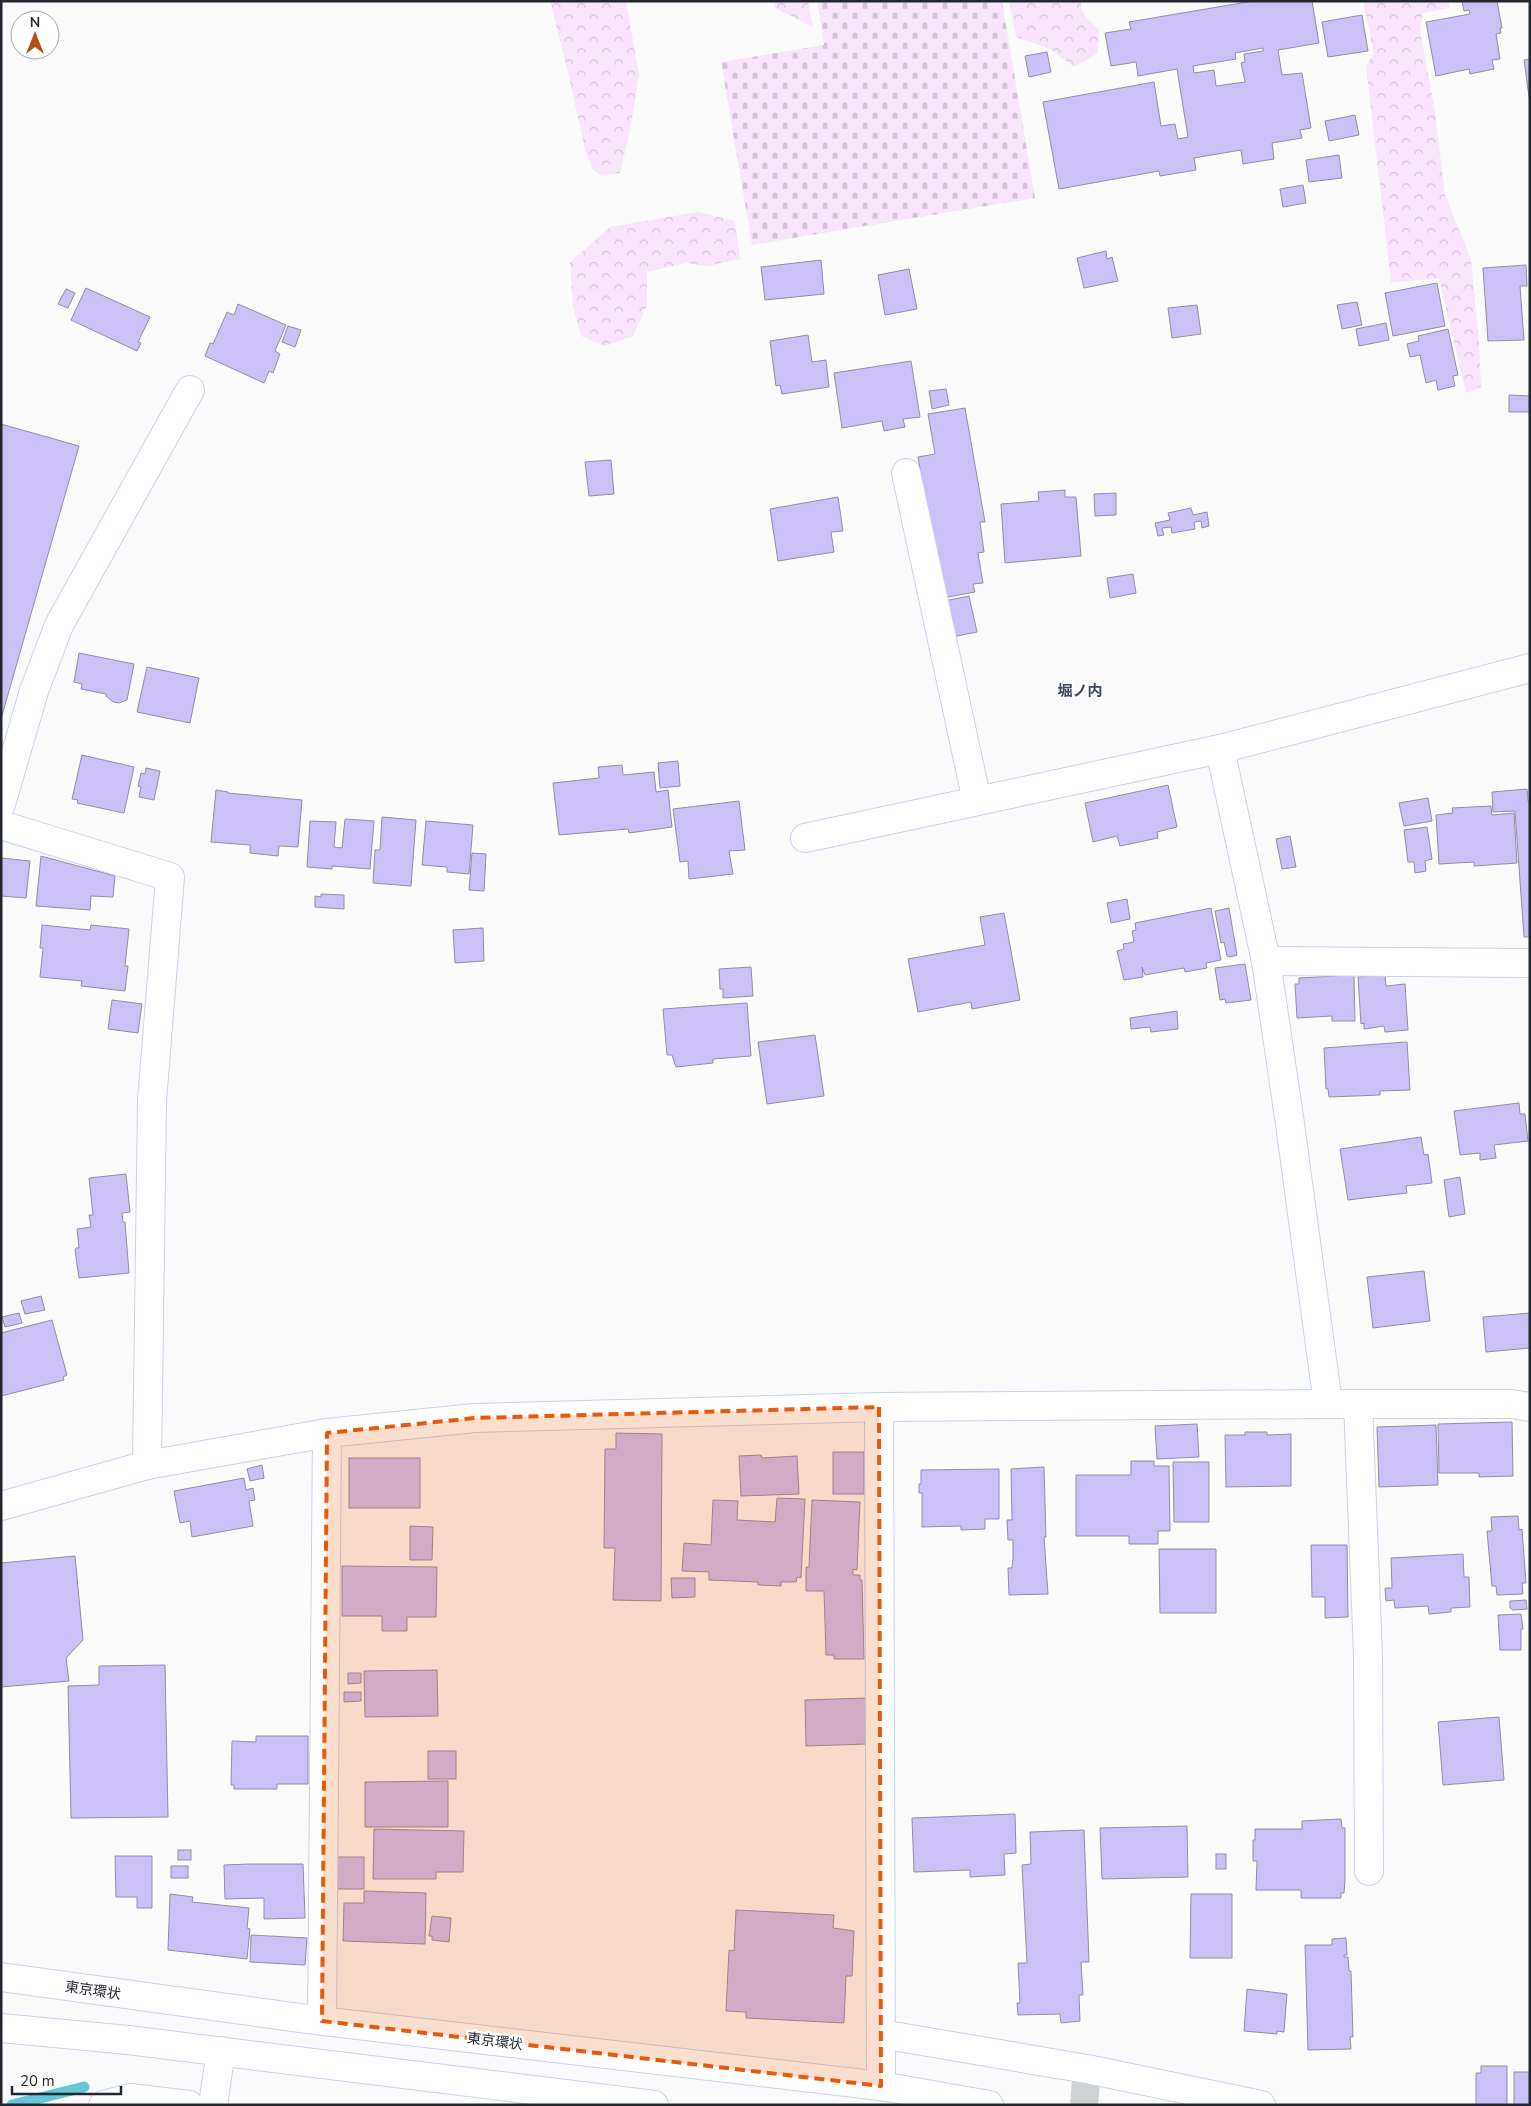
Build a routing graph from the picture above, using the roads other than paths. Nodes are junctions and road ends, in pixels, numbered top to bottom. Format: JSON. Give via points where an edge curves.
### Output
{"nodes":[{"id":1,"x":190,"y":390,"type":"dead end"},
{"id":2,"x":906,"y":473,"type":"dead end"},
{"id":3,"x":1530,"y":668,"type":"edge"},
{"id":4,"x":1220,"y":749,"type":"junction"},
{"id":5,"x":977,"y":801,"type":"junction"},
{"id":6,"x":1,"y":804,"type":"edge"},
{"id":7,"x":1,"y":825,"type":"edge"},
{"id":8,"x":805,"y":838,"type":"dead end"},
{"id":9,"x":1266,"y":961,"type":"junction"},
{"id":10,"x":1530,"y":963,"type":"edge"},
{"id":11,"x":1328,"y":1404,"type":"junction"},
{"id":12,"x":1358,"y":1404,"type":"junction"},
{"id":13,"x":1530,"y":1407,"type":"edge"},
{"id":14,"x":879,"y":1408,"type":"junction"},
{"id":15,"x":327,"y":1433,"type":"junction"},
{"id":16,"x":147,"y":1465,"type":"junction"},
{"id":17,"x":1,"y":1506,"type":"edge"},
{"id":18,"x":1369,"y":1871,"type":"dead end"},
{"id":19,"x":1,"y":1977,"type":"edge"},
{"id":20,"x":322,"y":2022,"type":"junction"},
{"id":21,"x":1,"y":2028,"type":"edge"},
{"id":22,"x":881,"y":2034,"type":"junction"},
{"id":23,"x":221,"y":2051,"type":"junction"},
{"id":24,"x":881,"y":2086,"type":"junction"},
{"id":25,"x":103,"y":2105,"type":"edge"},
{"id":26,"x":190,"y":2105,"type":"edge"},
{"id":27,"x":213,"y":2105,"type":"edge"},
{"id":28,"x":654,"y":2105,"type":"edge"},
{"id":29,"x":989,"y":2105,"type":"edge"},
{"id":30,"x":1261,"y":2105,"type":"edge"}],
"edges":[{"from":1,"to":6,"type":"main road","via":[[59,626],[34,691]]},
{"from":2,"to":5,"type":"main road"},
{"from":3,"to":4,"type":"main road"},
{"from":4,"to":5,"type":"main road"},
{"from":4,"to":9,"type":"main road"},
{"from":5,"to":8,"type":"main road"},
{"from":7,"to":16,"type":"main road","via":[[170,878],[152,1101]]},
{"from":9,"to":10,"type":"main road"},
{"from":9,"to":11,"type":"main road"},
{"from":11,"to":12,"type":"main road"},
{"from":11,"to":14,"type":"main road"},
{"from":12,"to":13,"type":"main road","via":[[1511,1404]]},
{"from":12,"to":18,"type":"main road","via":[[1368,1655]]},
{"from":14,"to":15,"type":"main road","via":[[475,1418]]},
{"from":14,"to":22,"type":"main road"},
{"from":15,"to":16,"type":"main road"},
{"from":15,"to":20,"type":"main road"},
{"from":16,"to":17,"type":"main road"},
{"from":19,"to":20,"type":"main road","name":"東京環状"},
{"from":20,"to":24,"type":"main road","name":"東京環状"},
{"from":21,"to":23,"type":"main road"},
{"from":22,"to":24,"type":"main road"},
{"from":22,"to":30,"type":"main road","via":[[1087,2069]]},
{"from":23,"to":27,"type":"main road"},
{"from":23,"to":28,"type":"main road"},
{"from":24,"to":29,"type":"main road","name":"東京環状"},
{"from":25,"to":26,"type":"main road","via":[[130,2098]]}]}
